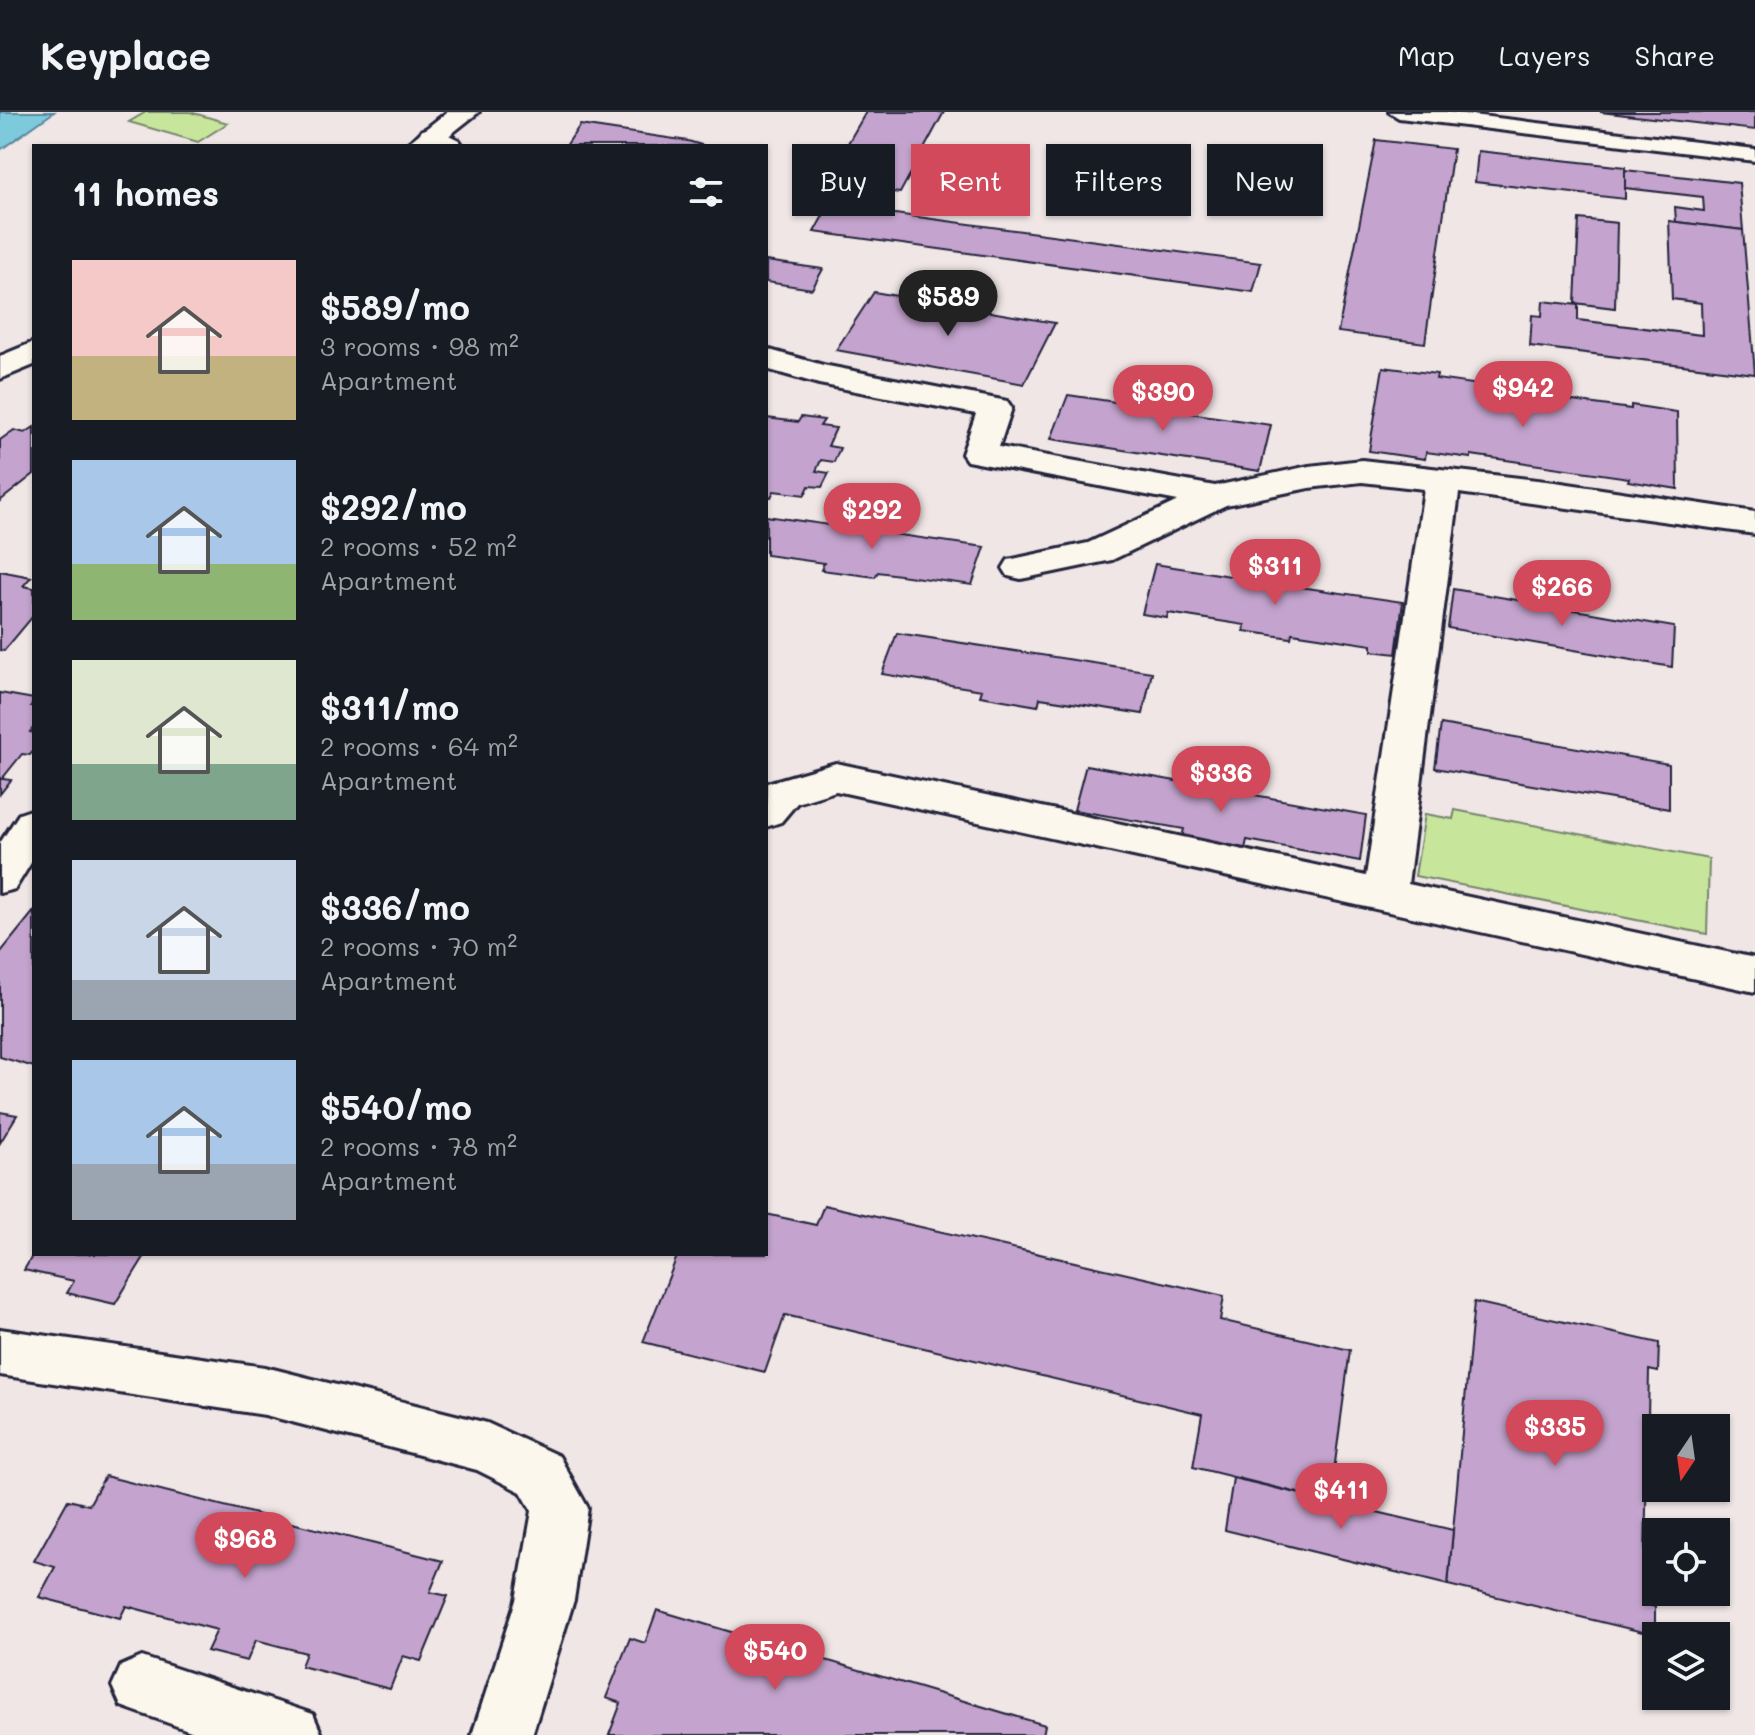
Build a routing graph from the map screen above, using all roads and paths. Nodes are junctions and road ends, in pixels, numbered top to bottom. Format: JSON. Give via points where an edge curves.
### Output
{"nodes":[{"id":1,"x":465,"y":112,"type":"edge"},
{"id":2,"x":1399,"y":112,"type":"edge"},
{"id":3,"x":433,"y":143,"type":"edge"},
{"id":4,"x":1755,"y":155,"type":"edge"},
{"id":5,"x":32,"y":353,"type":"edge"},
{"id":6,"x":768,"y":360,"type":"edge"},
{"id":7,"x":0,"y":369,"type":"edge"},
{"id":8,"x":1443,"y":479,"type":"junction"},
{"id":9,"x":1215,"y":497,"type":"junction"},
{"id":10,"x":1755,"y":523,"type":"edge"},
{"id":11,"x":1021,"y":568,"type":"dead end"},
{"id":12,"x":768,"y":810,"type":"edge"},
{"id":13,"x":32,"y":827,"type":"edge"},
{"id":14,"x":0,"y":878,"type":"edge"},
{"id":15,"x":1385,"y":895,"type":"junction"},
{"id":16,"x":1755,"y":975,"type":"edge"},
{"id":17,"x":0,"y":1352,"type":"edge"},
{"id":18,"x":142,"y":1686,"type":"dead end"},
{"id":19,"x":292,"y":1735,"type":"edge"},
{"id":20,"x":502,"y":1735,"type":"edge"}],
"edges":[{"from":1,"to":3,"type":"street"},
{"from":2,"to":4,"type":"lane"},
{"from":5,"to":7,"type":"street"},
{"from":6,"to":9,"type":"street","via":[[995,408],[979,454]]},
{"from":8,"to":9,"type":"street","via":[[1362,471]]},
{"from":8,"to":10,"type":"street"},
{"from":8,"to":15,"type":"street"},
{"from":9,"to":11,"type":"street","via":[[1099,552]]},
{"from":12,"to":15,"type":"street","via":[[782,793],[836,777]]},
{"from":13,"to":14,"type":"street"},
{"from":15,"to":16,"type":"street"},
{"from":17,"to":20,"type":"street","via":[[265,1391],[487,1448],[540,1474],[560,1508],[545,1600]]},
{"from":18,"to":19,"type":"street"}]}
